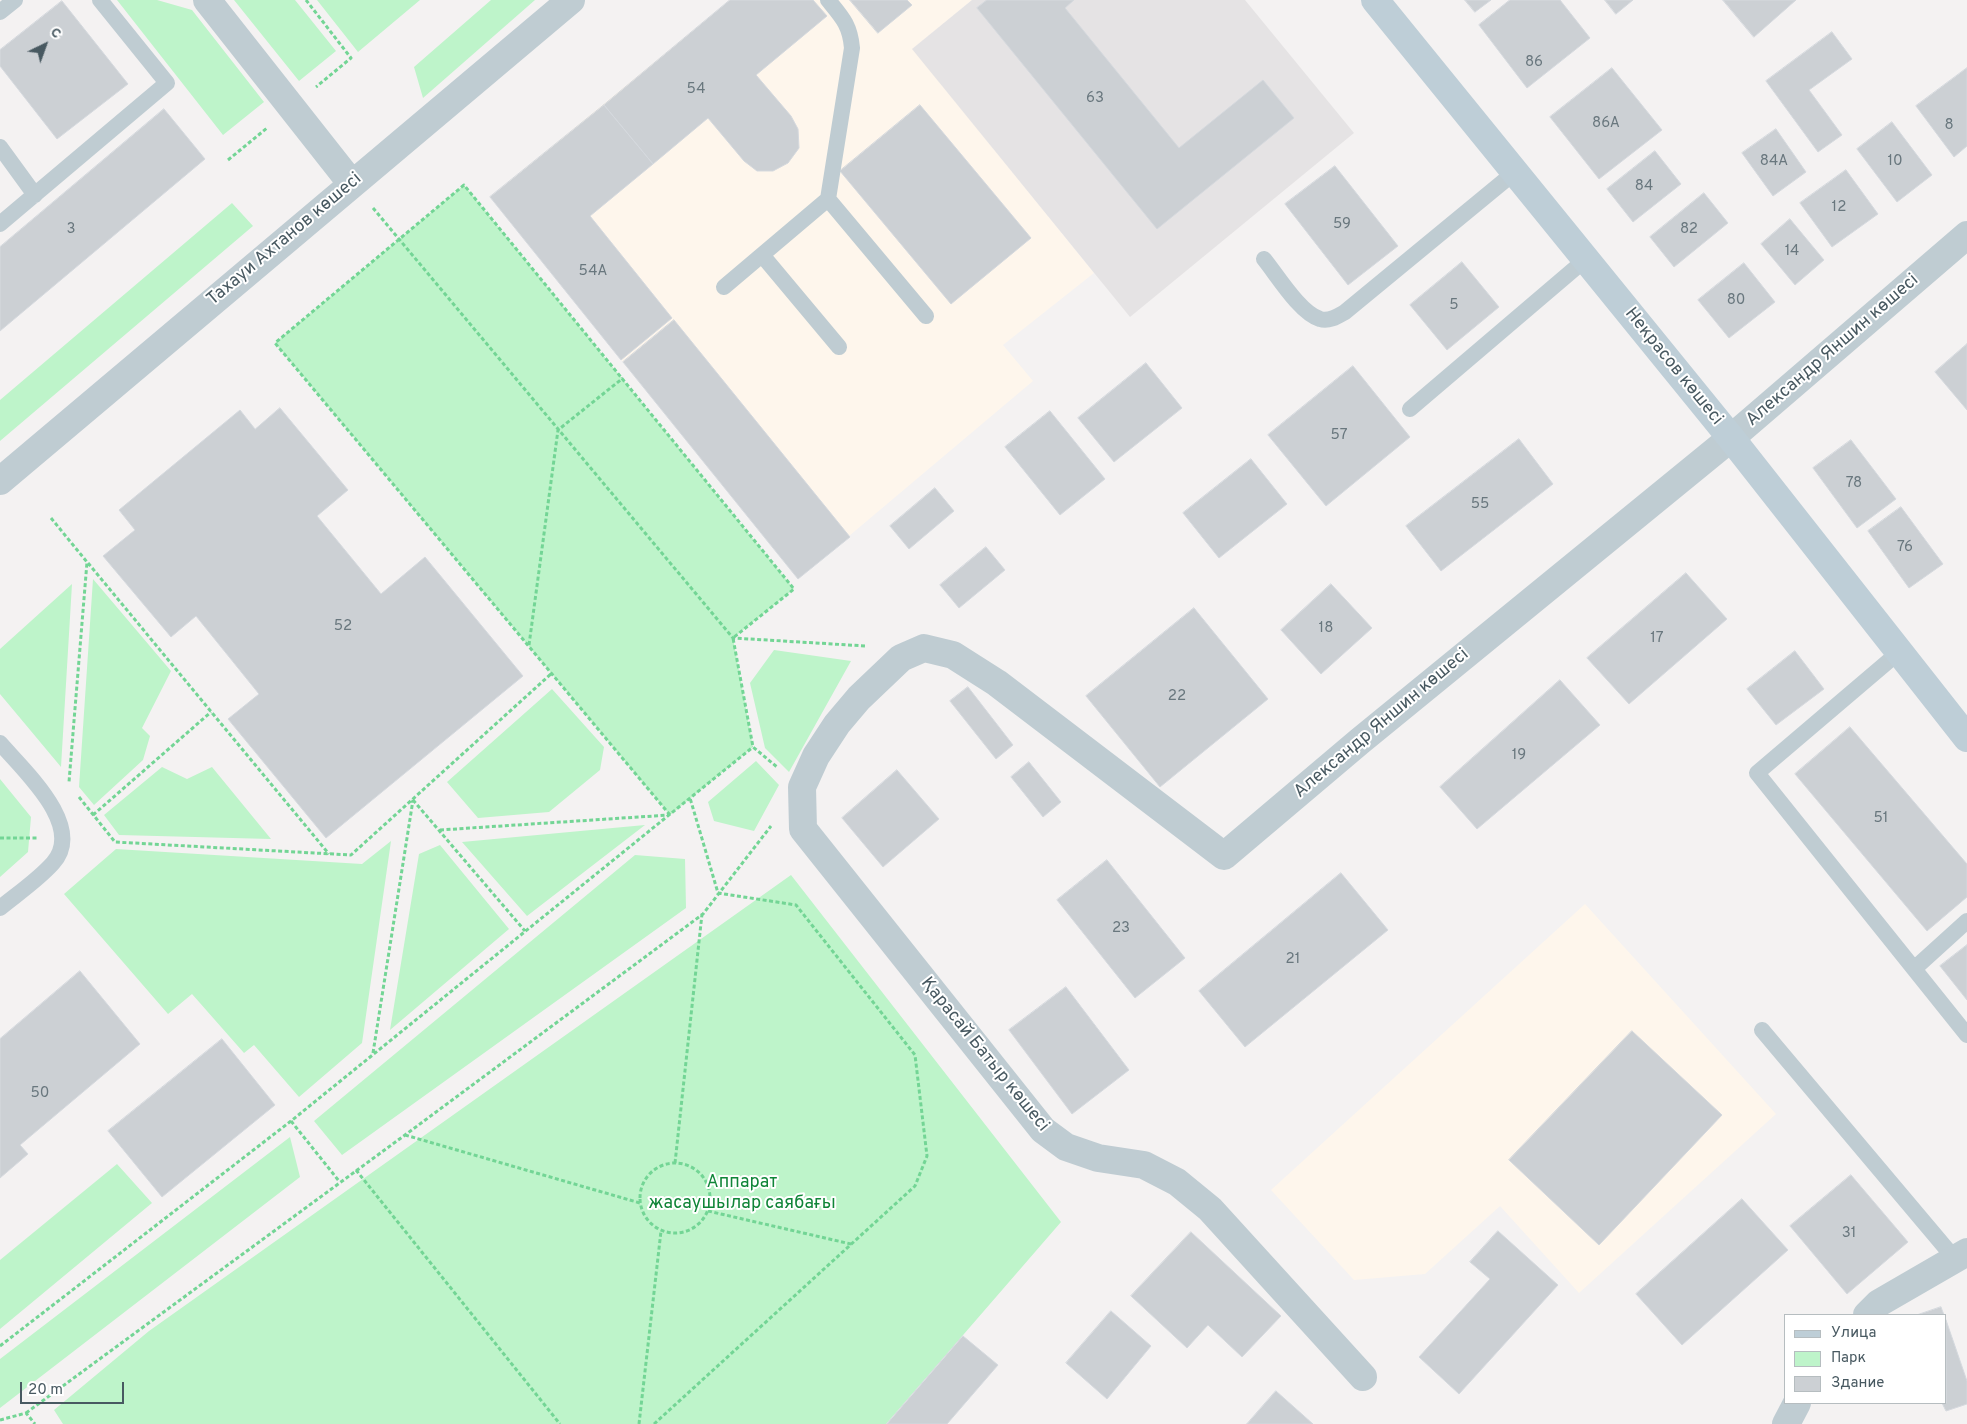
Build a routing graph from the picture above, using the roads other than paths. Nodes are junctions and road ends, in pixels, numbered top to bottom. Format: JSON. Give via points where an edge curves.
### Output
{"nodes":[{"id":1,"x":15,"y":0,"type":"edge"},
{"id":2,"x":100,"y":0,"type":"edge"},
{"id":3,"x":207,"y":0,"type":"edge"},
{"id":4,"x":571,"y":0,"type":"edge"},
{"id":5,"x":828,"y":0,"type":"edge"},
{"id":6,"x":1375,"y":0,"type":"edge"},
{"id":7,"x":0,"y":12,"type":"edge"},
{"id":8,"x":0,"y":147,"type":"edge"},
{"id":9,"x":1515,"y":172,"type":"junction"},
{"id":10,"x":352,"y":184,"type":"junction"},
{"id":11,"x":35,"y":194,"type":"junction"},
{"id":12,"x":828,"y":199,"type":"junction"},
{"id":13,"x":0,"y":224,"type":"edge"},
{"id":14,"x":1967,"y":235,"type":"edge"},
{"id":15,"x":762,"y":255,"type":"junction"},
{"id":16,"x":1264,"y":259,"type":"dead end"},
{"id":17,"x":1586,"y":260,"type":"junction"},
{"id":18,"x":724,"y":287,"type":"dead end"},
{"id":19,"x":926,"y":316,"type":"dead end"},
{"id":20,"x":839,"y":347,"type":"dead end"},
{"id":21,"x":1410,"y":409,"type":"dead end"},
{"id":22,"x":1731,"y":438,"type":"junction"},
{"id":23,"x":0,"y":481,"type":"edge"},
{"id":24,"x":1898,"y":653,"type":"junction"},
{"id":25,"x":1967,"y":738,"type":"edge"},
{"id":26,"x":0,"y":743,"type":"edge"},
{"id":27,"x":802,"y":787,"type":"joint"},
{"id":28,"x":0,"y":908,"type":"edge"},
{"id":29,"x":1967,"y":921,"type":"edge"},
{"id":30,"x":1914,"y":968,"type":"junction"},
{"id":31,"x":1762,"y":1030,"type":"dead end"},
{"id":32,"x":1967,"y":1035,"type":"edge"},
{"id":33,"x":1961,"y":1256,"type":"edge"},
{"id":34,"x":1868,"y":1314,"type":"edge"},
{"id":35,"x":1363,"y":1377,"type":"dead end"},
{"id":36,"x":1796,"y":1404,"type":"edge"},
{"id":37,"x":1786,"y":1424,"type":"edge"}],
"edges":[{"from":1,"to":7,"type":"lane"},
{"from":2,"to":11,"type":"lane","via":[[167,83]]},
{"from":3,"to":10,"type":"street"},
{"from":4,"to":10,"type":"street","name":"Тахауи Ахтанов көшесі"},
{"from":5,"to":12,"type":"lane","via":[[843,18],[850,32],[852,48]]},
{"from":6,"to":9,"type":"main road","name":"Некрасов көшесі"},
{"from":8,"to":11,"type":"lane"},
{"from":9,"to":16,"type":"lane","via":[[1345,312],[1332,319],[1320,320],[1302,307]]},
{"from":9,"to":17,"type":"main road","name":"Некрасов көшесі"},
{"from":10,"to":23,"type":"street","name":"Тахауи Ахтанов көшесі"},
{"from":11,"to":13,"type":"lane"},
{"from":12,"to":15,"type":"lane"},
{"from":12,"to":19,"type":"lane"},
{"from":14,"to":22,"type":"street","name":"Александр Яншин көшесі"},
{"from":15,"to":18,"type":"lane"},
{"from":15,"to":20,"type":"lane"},
{"from":17,"to":21,"type":"lane"},
{"from":17,"to":22,"type":"main road","name":"Некрасов көшесі"},
{"from":22,"to":24,"type":"main road","name":"Некрасов көшесі"},
{"from":22,"to":27,"type":"street","name":"Александр Яншин көшесі","via":[[1360,740],[1224,856],[997,683],[954,655],[924,648],[901,658],[859,698],[816,756]]},
{"from":24,"to":25,"type":"main road","name":"Некрасов көшесі"},
{"from":24,"to":30,"type":"lane","via":[[1757,773]]},
{"from":26,"to":28,"type":"lane","via":[[47,799],[59,818],[63,835],[61,850],[53,862]]},
{"from":27,"to":35,"type":"street","name":"Қарасай Батыр көшесі","via":[[803,829],[1043,1130],[1066,1147],[1098,1158],[1144,1165],[1177,1182],[1210,1209]]},
{"from":29,"to":30,"type":"lane"},
{"from":30,"to":32,"type":"lane"},
{"from":31,"to":33,"type":"lane"},
{"from":33,"to":34,"type":"street","via":[[1879,1303]]},
{"from":36,"to":37,"type":"street"}]}
